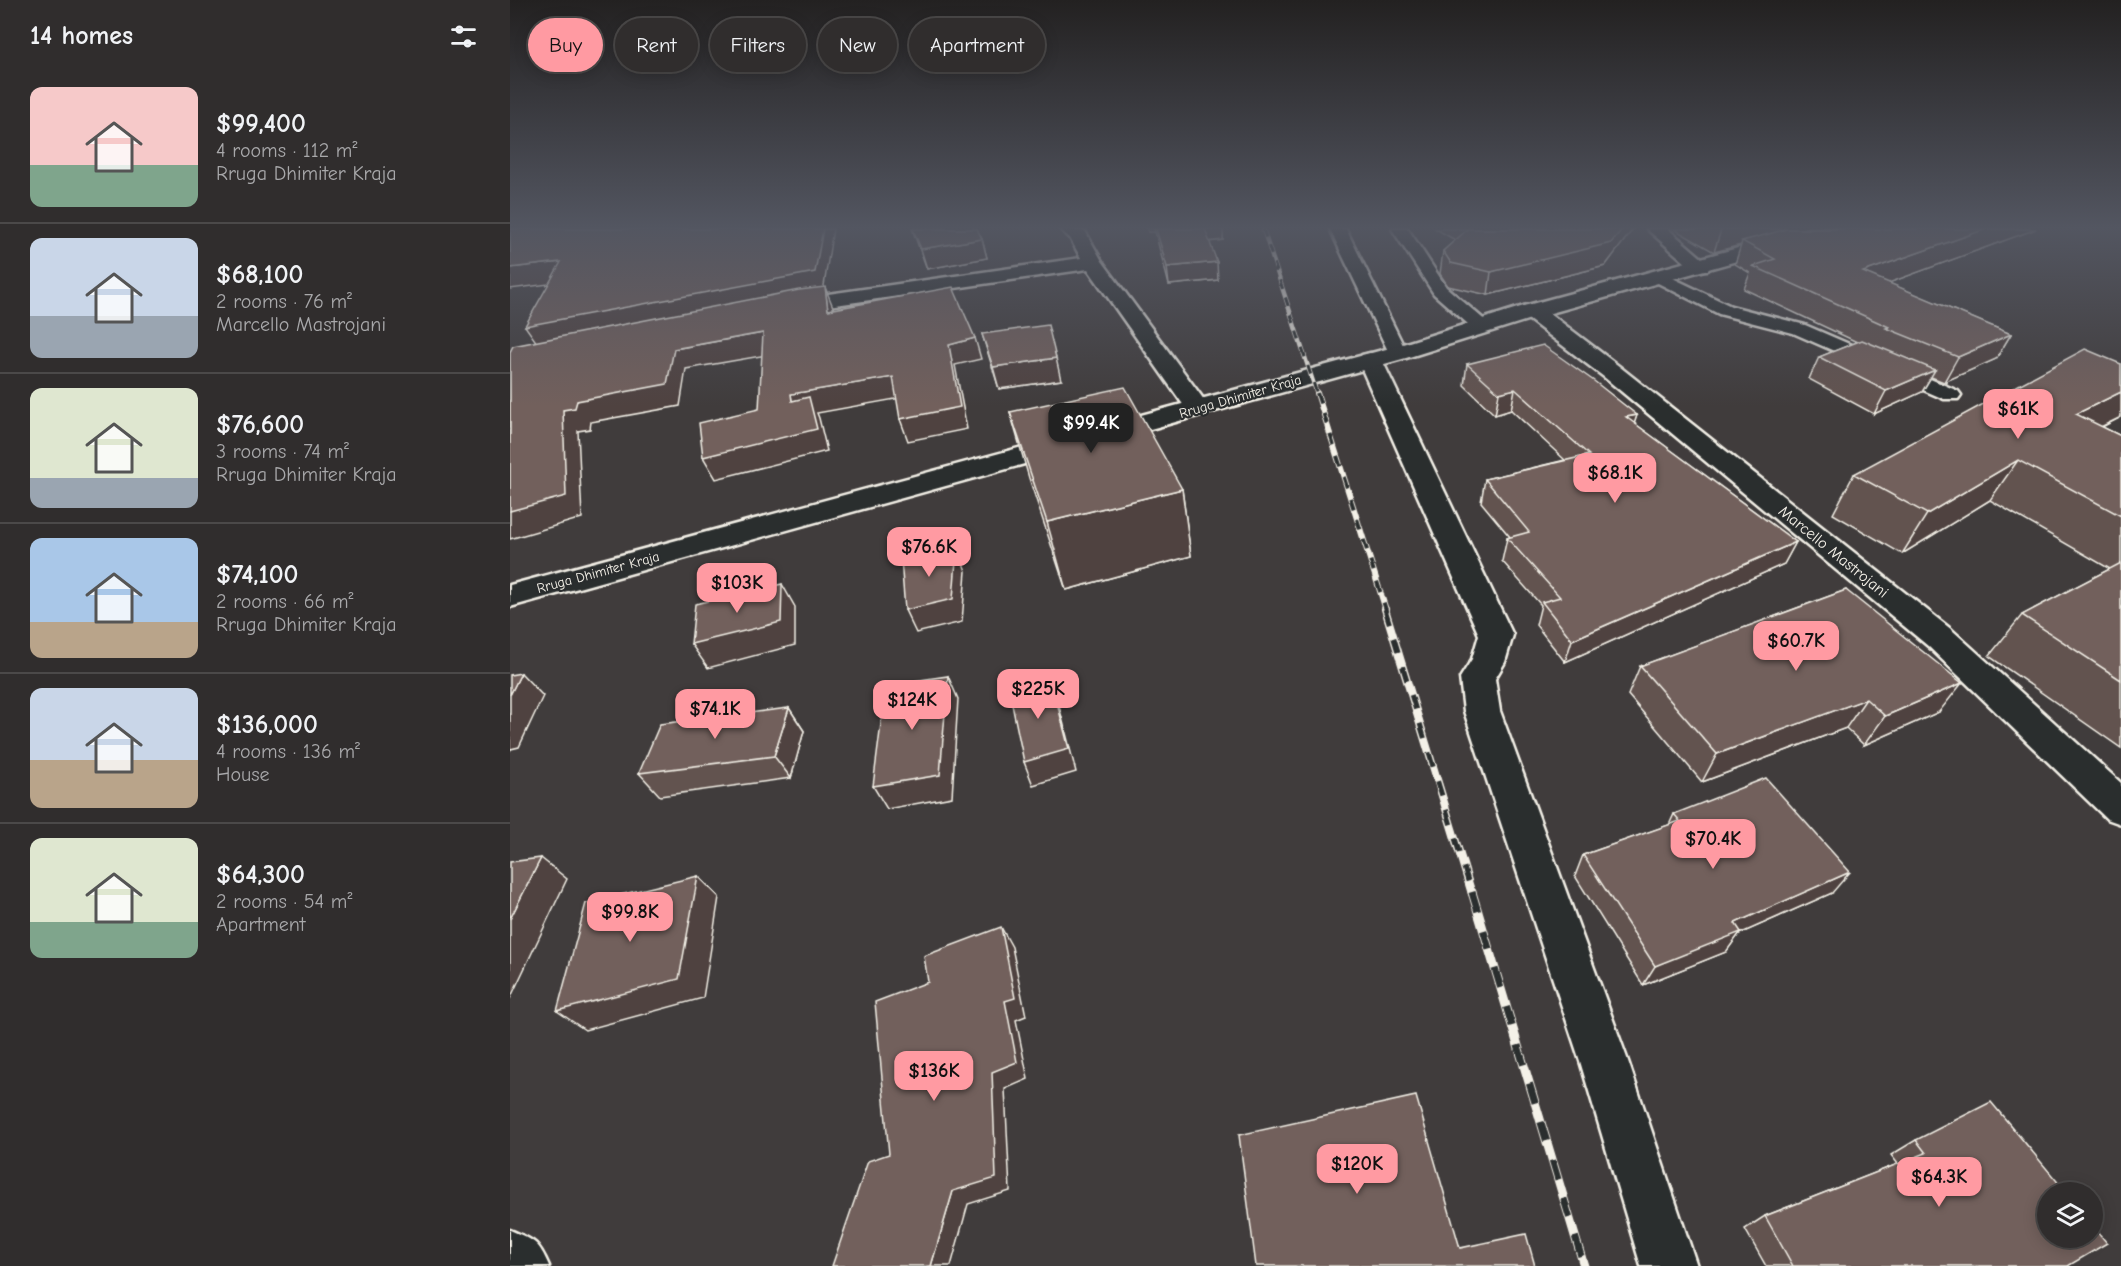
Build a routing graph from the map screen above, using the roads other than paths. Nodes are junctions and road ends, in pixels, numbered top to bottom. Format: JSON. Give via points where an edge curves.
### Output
{"nodes":[{"id":1,"x":904,"y":288,"type":"edge"},
{"id":2,"x":1112,"y":288,"type":"edge"},
{"id":3,"x":1359,"y":288,"type":"edge"},
{"id":4,"x":1439,"y":288,"type":"edge"},
{"id":5,"x":1618,"y":288,"type":"edge"},
{"id":6,"x":1682,"y":288,"type":"edge"},
{"id":7,"x":761,"y":311,"type":"edge"},
{"id":8,"x":1532,"y":311,"type":"junction"},
{"id":9,"x":1482,"y":327,"type":"junction"},
{"id":10,"x":1384,"y":357,"type":"junction"},
{"id":11,"x":1951,"y":395,"type":"dead end"},
{"id":12,"x":1197,"y":408,"type":"junction"},
{"id":13,"x":510,"y":596,"type":"edge"},
{"id":14,"x":2121,"y":807,"type":"edge"},
{"id":15,"x":510,"y":1258,"type":"edge"},
{"id":16,"x":521,"y":1266,"type":"edge"},
{"id":17,"x":1669,"y":1266,"type":"edge"}],
"edges":[{"from":1,"to":7,"type":"street"},
{"from":2,"to":12,"type":"street"},
{"from":3,"to":10,"type":"lane"},
{"from":4,"to":9,"type":"lane"},
{"from":5,"to":8,"type":"street","name":"Rruga Dhimiter Kraja"},
{"from":6,"to":11,"type":"lane","via":[[1725,310],[1799,329]]},
{"from":8,"to":9,"type":"street","name":"Rruga Dhimiter Kraja"},
{"from":8,"to":14,"type":"street","name":"Marcello Mastrojani","via":[[1940,638]]},
{"from":9,"to":10,"type":"street","name":"Rruga Dhimiter Kraja"},
{"from":10,"to":12,"type":"street","name":"Rruga Dhimiter Kraja"},
{"from":10,"to":17,"type":"street","via":[[1496,634],[1488,662],[1477,678],[1482,711],[1604,1061]]},
{"from":12,"to":13,"type":"street","name":"Rruga Dhimiter Kraja"},
{"from":15,"to":16,"type":"street"}]}
